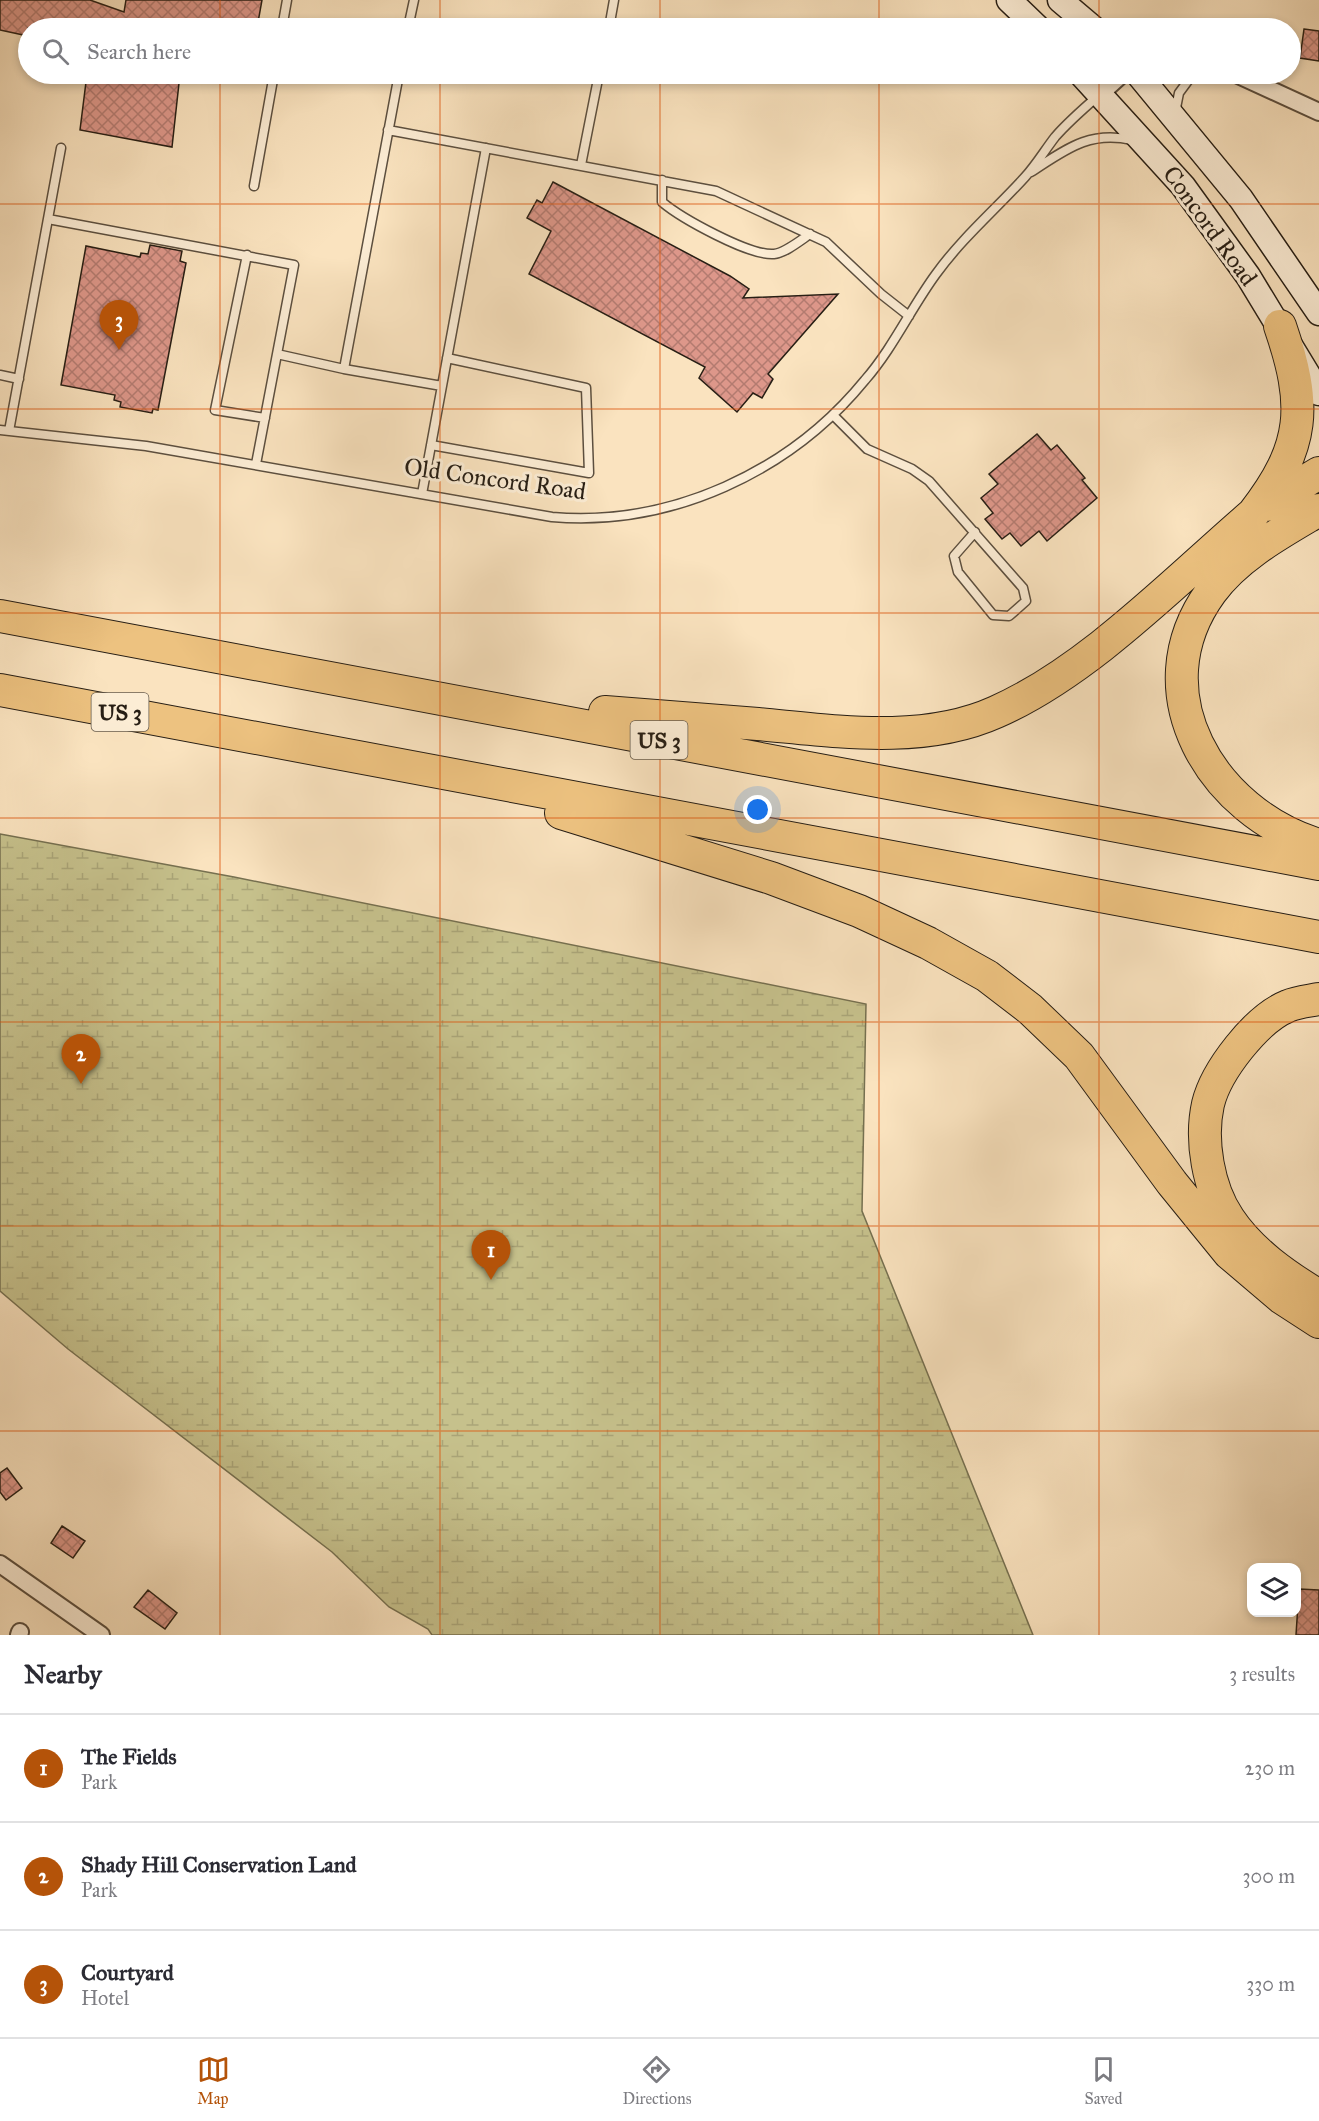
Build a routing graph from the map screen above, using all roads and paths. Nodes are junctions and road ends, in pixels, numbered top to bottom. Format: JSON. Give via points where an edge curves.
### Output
{"nodes":[{"id":1,"x":287,"y":0,"type":"edge"},
{"id":2,"x":414,"y":0,"type":"edge"},
{"id":3,"x":614,"y":0,"type":"edge"},
{"id":4,"x":1009,"y":0,"type":"edge"},
{"id":5,"x":1060,"y":0,"type":"edge"},
{"id":6,"x":284,"y":18,"type":"edge"},
{"id":7,"x":410,"y":18,"type":"edge"},
{"id":8,"x":611,"y":18,"type":"edge"},
{"id":9,"x":1028,"y":18,"type":"edge"},
{"id":10,"x":1081,"y":18,"type":"edge"},
{"id":11,"x":272,"y":84,"type":"edge"},
{"id":12,"x":397,"y":84,"type":"edge"},
{"id":13,"x":598,"y":84,"type":"edge"},
{"id":14,"x":1090,"y":84,"type":"edge"},
{"id":15,"x":1111,"y":84,"type":"edge"},
{"id":16,"x":1147,"y":84,"type":"edge"},
{"id":17,"x":1186,"y":84,"type":"edge"},
{"id":18,"x":1258,"y":84,"type":"edge"},
{"id":19,"x":1100,"y":94,"type":"junction"},
{"id":20,"x":1319,"y":112,"type":"edge"},
{"id":21,"x":1175,"y":117,"type":"junction"},
{"id":22,"x":387,"y":130,"type":"junction"},
{"id":23,"x":1149,"y":145,"type":"junction"},
{"id":24,"x":61,"y":148,"type":"dead end"},
{"id":25,"x":486,"y":148,"type":"junction"},
{"id":26,"x":581,"y":165,"type":"junction"},
{"id":27,"x":1026,"y":176,"type":"junction"},
{"id":28,"x":662,"y":180,"type":"junction"},
{"id":29,"x":254,"y":186,"type":"dead end"},
{"id":30,"x":48,"y":219,"type":"junction"},
{"id":31,"x":810,"y":234,"type":"junction"},
{"id":32,"x":247,"y":255,"type":"junction"},
{"id":33,"x":1319,"y":313,"type":"edge"},
{"id":34,"x":909,"y":316,"type":"junction"},
{"id":35,"x":1280,"y":326,"type":"junction"},
{"id":36,"x":277,"y":354,"type":"junction"},
{"id":37,"x":447,"y":358,"type":"junction"},
{"id":38,"x":344,"y":369,"type":"junction"},
{"id":39,"x":0,"y":375,"type":"edge"},
{"id":40,"x":19,"y":379,"type":"junction"},
{"id":41,"x":441,"y":386,"type":"junction"},
{"id":42,"x":1319,"y":393,"type":"edge"},
{"id":43,"x":833,"y":415,"type":"junction"},
{"id":44,"x":265,"y":418,"type":"junction"},
{"id":45,"x":5,"y":431,"type":"edge"},
{"id":46,"x":431,"y":445,"type":"junction"},
{"id":47,"x":256,"y":465,"type":"junction"},
{"id":48,"x":1319,"y":473,"type":"edge"},
{"id":49,"x":422,"y":494,"type":"junction"},
{"id":50,"x":1319,"y":510,"type":"edge"},
{"id":51,"x":1253,"y":514,"type":"junction"},
{"id":52,"x":1319,"y":524,"type":"edge"},
{"id":53,"x":1285,"y":530,"type":"junction"},
{"id":54,"x":975,"y":532,"type":"junction"},
{"id":55,"x":0,"y":616,"type":"edge"},
{"id":56,"x":0,"y":690,"type":"edge"},
{"id":57,"x":450,"y":701,"type":"junction"},
{"id":58,"x":414,"y":768,"type":"junction"},
{"id":59,"x":1319,"y":845,"type":"edge"},
{"id":60,"x":1319,"y":864,"type":"edge"},
{"id":61,"x":1319,"y":937,"type":"edge"},
{"id":62,"x":1319,"y":999,"type":"edge"},
{"id":63,"x":1319,"y":1296,"type":"edge"},
{"id":64,"x":1319,"y":1322,"type":"edge"},
{"id":65,"x":0,"y":1564,"type":"edge"},
{"id":66,"x":101,"y":1635,"type":"edge"}],
"edges":[{"from":1,"to":6,"type":"lane"},
{"from":2,"to":7,"type":"lane"},
{"from":3,"to":8,"type":"lane"},
{"from":4,"to":9,"type":"main road"},
{"from":5,"to":10,"type":"main road"},
{"from":11,"to":29,"type":"lane"},
{"from":12,"to":22,"type":"lane"},
{"from":13,"to":26,"type":"lane"},
{"from":14,"to":19,"type":"main road","name":"Concord Road"},
{"from":15,"to":19,"type":"street","name":"Old Concord Road"},
{"from":16,"to":21,"type":"main road","name":"Concord Road"},
{"from":17,"to":21,"type":"lane","via":[[1179,93]]},
{"from":18,"to":20,"type":"street"},
{"from":19,"to":23,"type":"main road","name":"Concord Road"},
{"from":19,"to":27,"type":"lane","name":"Old Concord Road","via":[[1056,136]]},
{"from":21,"to":33,"type":"main road","name":"Concord Road","via":[[1241,199]]},
{"from":22,"to":25,"type":"lane"},
{"from":22,"to":38,"type":"lane"},
{"from":23,"to":27,"type":"lane","name":"Old Concord Road","via":[[1118,137],[1089,139]]},
{"from":23,"to":35,"type":"main road","name":"Concord Road","via":[[1226,245]]},
{"from":24,"to":30,"type":"lane"},
{"from":25,"to":26,"type":"lane"},
{"from":25,"to":37,"type":"lane"},
{"from":26,"to":28,"type":"lane"},
{"from":27,"to":34,"type":"lane","name":"Old Concord Road","via":[[949,257]]},
{"from":28,"to":31,"type":"lane","via":[[716,191]]},
{"from":28,"to":31,"type":"lane","via":[[662,202],[674,212],[758,253],[776,254]]},
{"from":30,"to":32,"type":"lane"},
{"from":30,"to":40,"type":"lane"},
{"from":31,"to":34,"type":"lane","via":[[836,250]]},
{"from":32,"to":36,"type":"lane","via":[[294,265]]},
{"from":32,"to":44,"type":"lane","via":[[215,410]]},
{"from":34,"to":43,"type":"lane","name":"Old Concord Road","via":[[878,365]]},
{"from":35,"to":42,"type":"main road","name":"Concord Road"},
{"from":35,"to":51,"type":"highway","via":[[1296,379],[1299,419],[1279,477]]},
{"from":36,"to":38,"type":"lane"},
{"from":36,"to":44,"type":"lane"},
{"from":37,"to":41,"type":"lane"},
{"from":37,"to":46,"type":"lane","via":[[586,388],[589,473]]},
{"from":38,"to":41,"type":"lane"},
{"from":39,"to":40,"type":"lane"},
{"from":40,"to":45,"type":"lane"},
{"from":41,"to":46,"type":"lane"},
{"from":43,"to":49,"type":"lane","name":"Old Concord Road","via":[[792,451],[749,475],[698,497],[646,512],[564,518]]},
{"from":43,"to":54,"type":"lane","via":[[858,442],[937,488]]},
{"from":44,"to":47,"type":"lane"},
{"from":45,"to":47,"type":"lane","name":"Old Concord Road","via":[[120,442]]},
{"from":46,"to":49,"type":"lane"},
{"from":47,"to":49,"type":"lane","name":"Old Concord Road"},
{"from":48,"to":51,"type":"highway"},
{"from":50,"to":53,"type":"highway"},
{"from":51,"to":57,"type":"highway","via":[[1074,667],[1004,708],[962,723],[892,733],[832,731]]},
{"from":52,"to":53,"type":"highway"},
{"from":53,"to":59,"type":"highway","via":[[1230,571],[1199,610],[1188,634],[1182,664],[1183,704],[1197,748],[1222,783],[1272,824]]},
{"from":54,"to":54,"type":"lane","via":[[954,556],[958,572],[993,615],[1009,616],[1026,601],[1023,588]]},
{"from":55,"to":57,"type":"highway","number":"US 3"},
{"from":56,"to":58,"type":"highway","number":"US 3"},
{"from":57,"to":60,"type":"highway","number":"US 3"},
{"from":58,"to":61,"type":"highway","number":"US 3"},
{"from":58,"to":64,"type":"highway","via":[[771,878],[859,911],[987,976],[1030,1009],[1079,1056],[1229,1253],[1282,1298]]},
{"from":62,"to":63,"type":"highway","via":[[1287,1006],[1251,1032],[1231,1058],[1209,1102],[1204,1136],[1211,1176],[1228,1217],[1253,1249]]},
{"from":65,"to":66,"type":"street"}]}
